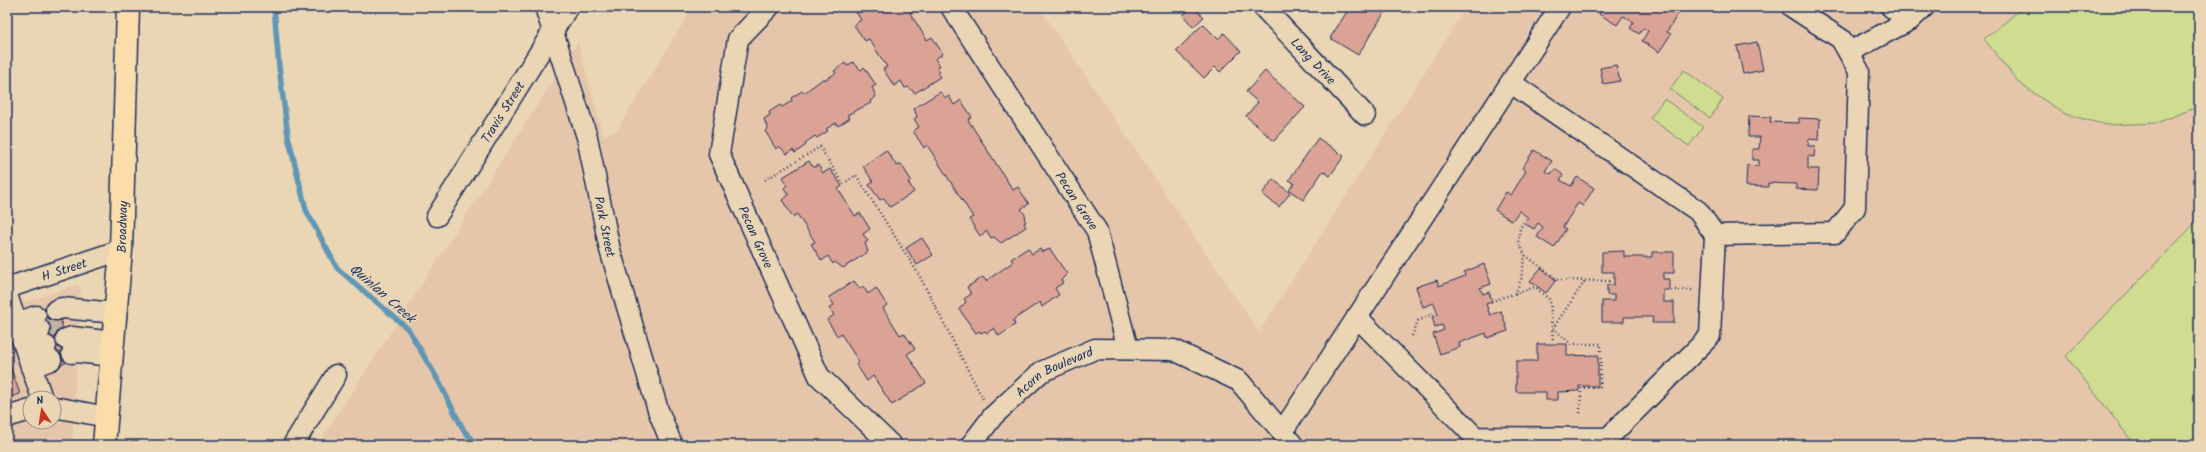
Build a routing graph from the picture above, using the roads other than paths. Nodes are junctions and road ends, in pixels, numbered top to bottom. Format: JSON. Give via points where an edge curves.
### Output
{"nodes":[{"id":1,"x":128,"y":7,"type":"edge"},
{"id":2,"x":545,"y":7,"type":"edge"},
{"id":3,"x":568,"y":7,"type":"edge"},
{"id":4,"x":769,"y":7,"type":"edge"},
{"id":5,"x":951,"y":7,"type":"edge"},
{"id":6,"x":1560,"y":7,"type":"edge"},
{"id":7,"x":1792,"y":7,"type":"edge"},
{"id":8,"x":1891,"y":7,"type":"edge"},
{"id":9,"x":1271,"y":10,"type":"edge"},
{"id":10,"x":1917,"y":14,"type":"edge"},
{"id":11,"x":552,"y":32,"type":"junction"},
{"id":12,"x":1849,"y":52,"type":"junction"},
{"id":13,"x":1510,"y":83,"type":"junction"},
{"id":14,"x":1365,"y":115,"type":"dead end"},
{"id":15,"x":437,"y":216,"type":"dead end"},
{"id":16,"x":1715,"y":235,"type":"junction"},
{"id":17,"x":121,"y":250,"type":"junction"},
{"id":18,"x":7,"y":288,"type":"edge"},
{"id":19,"x":7,"y":295,"type":"edge"},
{"id":20,"x":1358,"y":317,"type":"junction"},
{"id":21,"x":114,"y":334,"type":"junction"},
{"id":22,"x":24,"y":345,"type":"junction"},
{"id":23,"x":1128,"y":349,"type":"junction"},
{"id":24,"x":336,"y":375,"type":"dead end"},
{"id":25,"x":39,"y":390,"type":"edge"},
{"id":26,"x":62,"y":409,"type":"edge"},
{"id":27,"x":22,"y":413,"type":"edge"},
{"id":28,"x":107,"y":417,"type":"junction"},
{"id":29,"x":7,"y":418,"type":"edge"},
{"id":30,"x":1288,"y":438,"type":"edge"},
{"id":31,"x":104,"y":445,"type":"edge"},
{"id":32,"x":293,"y":445,"type":"edge"},
{"id":33,"x":672,"y":445,"type":"edge"},
{"id":34,"x":890,"y":445,"type":"edge"},
{"id":35,"x":971,"y":445,"type":"edge"}],
"edges":[{"from":1,"to":17,"type":"main road","name":"Broadway"},
{"from":2,"to":11,"type":"street","name":"Park Street"},
{"from":3,"to":11,"type":"street","name":"Travis Street"},
{"from":4,"to":34,"type":"street","name":"Pecan Grove","via":[[738,40],[719,154],[819,376]]},
{"from":5,"to":23,"type":"street","name":"Pecan Grove","via":[[1098,231]]},
{"from":6,"to":13,"type":"street"},
{"from":7,"to":12,"type":"street","via":[[1841,39]]},
{"from":8,"to":10,"type":"street"},
{"from":9,"to":14,"type":"street","name":"Lang Drive"},
{"from":10,"to":12,"type":"street"},
{"from":11,"to":15,"type":"street","name":"Travis Street"},
{"from":11,"to":33,"type":"street","name":"Park Street","via":[[587,137],[610,250],[658,410]]},
{"from":12,"to":16,"type":"street","via":[[1859,71],[1855,208],[1835,233]]},
{"from":13,"to":16,"type":"street","via":[[1698,211]]},
{"from":13,"to":20,"type":"street"},
{"from":16,"to":20,"type":"street","via":[[1710,336],[1608,438],[1475,437]]},
{"from":17,"to":18,"type":"street","name":"H Street"},
{"from":17,"to":21,"type":"main road","name":"Broadway"},
{"from":19,"to":22,"type":"street"},
{"from":20,"to":30,"type":"street"},
{"from":21,"to":21,"type":"street","via":[[78,352],[64,331],[67,321]]},
{"from":21,"to":28,"type":"main road","name":"Broadway"},
{"from":22,"to":22,"type":"street","via":[[43,338]]},
{"from":22,"to":25,"type":"street"},
{"from":23,"to":30,"type":"street","name":"Acorn Boulevard","via":[[1174,350],[1239,381]]},
{"from":23,"to":35,"type":"street","name":"Acorn Boulevard","via":[[1095,349],[1041,372],[993,416]]},
{"from":24,"to":32,"type":"street"},
{"from":26,"to":28,"type":"street"},
{"from":27,"to":29,"type":"street"},
{"from":28,"to":31,"type":"main road","name":"Broadway"}]}
